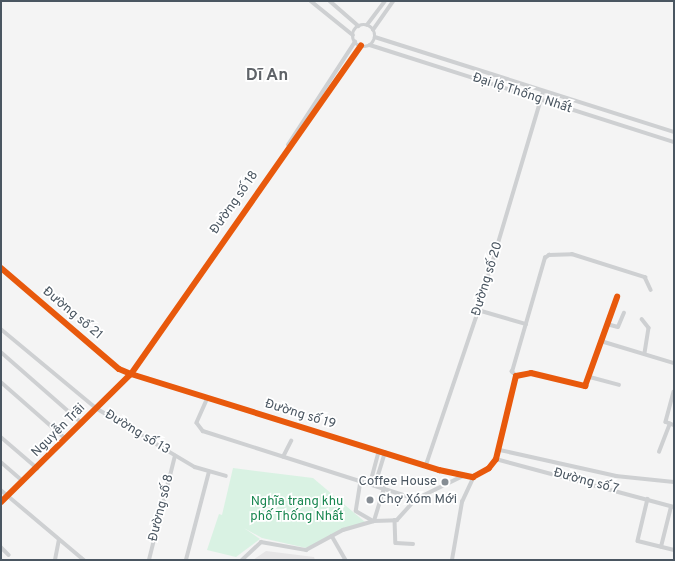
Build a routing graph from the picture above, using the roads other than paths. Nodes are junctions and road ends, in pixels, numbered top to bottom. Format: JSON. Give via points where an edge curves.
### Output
{"nodes":[{"id":1,"x":311,"y":1,"type":"edge"},
{"id":2,"x":330,"y":1,"type":"edge"},
{"id":3,"x":385,"y":1,"type":"edge"},
{"id":4,"x":393,"y":1,"type":"edge"},
{"id":5,"x":368,"y":25,"type":"junction"},
{"id":6,"x":359,"y":26,"type":"junction"},
{"id":7,"x":373,"y":30,"type":"junction"},
{"id":8,"x":353,"y":35,"type":"junction"},
{"id":9,"x":375,"y":37,"type":"junction"},
{"id":10,"x":355,"y":42,"type":"junction"},
{"id":11,"x":370,"y":45,"type":"junction"},
{"id":12,"x":361,"y":46,"type":"junction"},
{"id":13,"x":325,"y":86,"type":"junction"},
{"id":14,"x":330,"y":91,"type":"junction"},
{"id":15,"x":544,"y":92,"type":"junction"},
{"id":16,"x":541,"y":101,"type":"junction"},
{"id":17,"x":610,"y":112,"type":"junction"},
{"id":18,"x":607,"y":121,"type":"junction"},
{"id":19,"x":674,"y":132,"type":"edge"},
{"id":20,"x":674,"y":142,"type":"edge"},
{"id":21,"x":286,"y":148,"type":"junction"},
{"id":22,"x":1,"y":268,"type":"edge"},
{"id":23,"x":650,"y":290,"type":"dead end"},
{"id":24,"x":617,"y":297,"type":"dead end"},
{"id":25,"x":478,"y":310,"type":"junction"},
{"id":26,"x":624,"y":313,"type":"dead end"},
{"id":27,"x":642,"y":319,"type":"dead end"},
{"id":28,"x":526,"y":324,"type":"junction"},
{"id":29,"x":606,"y":324,"type":"junction"},
{"id":30,"x":1,"y":328,"type":"edge"},
{"id":31,"x":601,"y":341,"type":"junction"},
{"id":32,"x":1,"y":352,"type":"edge"},
{"id":33,"x":644,"y":354,"type":"junction"},
{"id":34,"x":674,"y":363,"type":"edge"},
{"id":35,"x":131,"y":374,"type":"junction"},
{"id":36,"x":516,"y":376,"type":"junction"},
{"id":37,"x":590,"y":377,"type":"junction"},
{"id":38,"x":1,"y":382,"type":"edge"},
{"id":39,"x":619,"y":385,"type":"dead end"},
{"id":40,"x":674,"y":392,"type":"edge"},
{"id":41,"x":208,"y":398,"type":"junction"},
{"id":42,"x":96,"y":408,"type":"junction"},
{"id":43,"x":82,"y":423,"type":"junction"},
{"id":44,"x":672,"y":424,"type":"edge"},
{"id":45,"x":1,"y":437,"type":"edge"},
{"id":46,"x":66,"y":439,"type":"junction"},
{"id":47,"x":291,"y":441,"type":"dead end"},
{"id":48,"x":500,"y":450,"type":"junction"},
{"id":49,"x":380,"y":451,"type":"junction"},
{"id":50,"x":385,"y":452,"type":"junction"},
{"id":51,"x":659,"y":452,"type":"dead end"},
{"id":52,"x":175,"y":456,"type":"junction"},
{"id":53,"x":283,"y":457,"type":"junction"},
{"id":54,"x":496,"y":459,"type":"junction"},
{"id":55,"x":1,"y":462,"type":"edge"},
{"id":56,"x":426,"y":465,"type":"junction"},
{"id":57,"x":37,"y":468,"type":"junction"},
{"id":58,"x":209,"y":472,"type":"junction"},
{"id":59,"x":226,"y":476,"type":"dead end"},
{"id":60,"x":464,"y":476,"type":"junction"},
{"id":61,"x":474,"y":476,"type":"junction"},
{"id":62,"x":23,"y":481,"type":"junction"},
{"id":63,"x":361,"y":481,"type":"junction"},
{"id":64,"x":674,"y":482,"type":"edge"},
{"id":65,"x":370,"y":484,"type":"junction"},
{"id":66,"x":375,"y":486,"type":"junction"},
{"id":67,"x":384,"y":488,"type":"junction"},
{"id":68,"x":1,"y":490,"type":"edge"},
{"id":69,"x":7,"y":496,"type":"junction"},
{"id":70,"x":416,"y":499,"type":"junction"},
{"id":71,"x":648,"y":499,"type":"junction"},
{"id":72,"x":1,"y":502,"type":"edge"},
{"id":73,"x":672,"y":507,"type":"edge"},
{"id":74,"x":395,"y":520,"type":"junction"},
{"id":75,"x":373,"y":521,"type":"junction"},
{"id":76,"x":332,"y":536,"type":"junction"},
{"id":77,"x":59,"y":540,"type":"junction"},
{"id":78,"x":413,"y":544,"type":"dead end"},
{"id":79,"x":1,"y":547,"type":"edge"},
{"id":80,"x":661,"y":547,"type":"junction"},
{"id":81,"x":674,"y":550,"type":"edge"},
{"id":82,"x":9,"y":555,"type":"dead end"},
{"id":83,"x":55,"y":560,"type":"edge"},
{"id":84,"x":84,"y":560,"type":"edge"},
{"id":85,"x":149,"y":560,"type":"edge"},
{"id":86,"x":186,"y":560,"type":"edge"},
{"id":87,"x":242,"y":560,"type":"edge"},
{"id":88,"x":346,"y":560,"type":"edge"},
{"id":89,"x":452,"y":560,"type":"edge"}],
"edges":[{"from":1,"to":8,"type":"street"},
{"from":2,"to":6,"type":"street"},
{"from":3,"to":5,"type":"street"},
{"from":4,"to":7,"type":"street"},
{"from":5,"to":6,"type":"street"},
{"from":5,"to":7,"type":"street"},
{"from":6,"to":8,"type":"street"},
{"from":7,"to":9,"type":"street"},
{"from":8,"to":10,"type":"street"},
{"from":9,"to":11,"type":"street"},
{"from":9,"to":15,"type":"street","name":"Đại lộ Thống Nhất"},
{"from":10,"to":12,"type":"street"},
{"from":10,"to":13,"type":"street","name":"Đường số 18"},
{"from":11,"to":12,"type":"street"},
{"from":11,"to":16,"type":"street","name":"Đại lộ Thống Nhất"},
{"from":12,"to":14,"type":"street","name":"Đường số 18"},
{"from":13,"to":14,"type":"street"},
{"from":13,"to":21,"type":"street","name":"Đường số 18"},
{"from":14,"to":21,"type":"street","name":"Đường số 18"},
{"from":15,"to":16,"type":"street","name":"Đường số 20"},
{"from":15,"to":17,"type":"street","name":"Đại lộ Thống Nhất"},
{"from":16,"to":18,"type":"street","name":"Đại lộ Thống Nhất"},
{"from":16,"to":25,"type":"street","name":"Đường số 20"},
{"from":17,"to":18,"type":"street"},
{"from":17,"to":19,"type":"street","name":"Đại lộ Thống Nhất"},
{"from":18,"to":20,"type":"street","name":"Đại lộ Thống Nhất"},
{"from":21,"to":35,"type":"street","name":"Đường số 18"},
{"from":22,"to":35,"type":"street","name":"Đường số 21","via":[[119,369]]},
{"from":23,"to":28,"type":"street","via":[[644,277],[572,254],[549,255],[545,258]]},
{"from":24,"to":29,"type":"street"},
{"from":25,"to":28,"type":"street"},
{"from":25,"to":56,"type":"street","name":"Đường số 20"},
{"from":26,"to":29,"type":"street","via":[[618,327]]},
{"from":27,"to":33,"type":"street","via":[[649,328]]},
{"from":28,"to":36,"type":"street","via":[[512,372]]},
{"from":29,"to":31,"type":"street"},
{"from":30,"to":42,"type":"street","name":"Đường số 13"},
{"from":31,"to":33,"type":"street"},
{"from":31,"to":37,"type":"street"},
{"from":32,"to":43,"type":"street"},
{"from":33,"to":34,"type":"street"},
{"from":35,"to":41,"type":"street","name":"Đường số 19"},
{"from":35,"to":42,"type":"street","name":"Nguyễn Trãi"},
{"from":36,"to":37,"type":"street","via":[[531,373],[582,386]]},
{"from":36,"to":48,"type":"street"},
{"from":37,"to":39,"type":"street"},
{"from":38,"to":46,"type":"street"},
{"from":40,"to":44,"type":"street","via":[[666,421]]},
{"from":41,"to":49,"type":"street","name":"Đường số 19"},
{"from":41,"to":53,"type":"street","via":[[197,423],[198,429]]},
{"from":42,"to":43,"type":"street","name":"Nguyễn Trãi"},
{"from":42,"to":52,"type":"street","name":"Đường số 13"},
{"from":43,"to":46,"type":"street","name":"Nguyễn Trãi"},
{"from":44,"to":51,"type":"street"},
{"from":45,"to":57,"type":"street"},
{"from":46,"to":57,"type":"street","name":"Nguyễn Trãi"},
{"from":47,"to":53,"type":"street"},
{"from":48,"to":54,"type":"street"},
{"from":48,"to":64,"type":"street","via":[[616,476]]},
{"from":49,"to":50,"type":"street","name":"Đường số 19"},
{"from":49,"to":65,"type":"street"},
{"from":50,"to":56,"type":"street","name":"Đường số 19"},
{"from":50,"to":66,"type":"street"},
{"from":52,"to":58,"type":"street","name":"Đường số 13"},
{"from":52,"to":85,"type":"street","name":"Đường số 8"},
{"from":53,"to":63,"type":"street"},
{"from":54,"to":61,"type":"street","via":[[489,468]]},
{"from":54,"to":71,"type":"street","name":"Đường số 7"},
{"from":55,"to":62,"type":"street"},
{"from":56,"to":60,"type":"street","name":"Đường số 19"},
{"from":57,"to":62,"type":"street","name":"Nguyễn Trãi"},
{"from":58,"to":59,"type":"street","name":"Đường số 13"},
{"from":58,"to":86,"type":"street"},
{"from":60,"to":61,"type":"street"},
{"from":60,"to":70,"type":"street"},
{"from":61,"to":89,"type":"street","via":[[460,511]]},
{"from":62,"to":69,"type":"street","name":"Nguyễn Trãi"},
{"from":63,"to":65,"type":"street"},
{"from":63,"to":75,"type":"street","via":[[356,511]]},
{"from":65,"to":66,"type":"street"},
{"from":66,"to":67,"type":"street"},
{"from":67,"to":70,"type":"street"},
{"from":67,"to":75,"type":"street"},
{"from":68,"to":69,"type":"street"},
{"from":69,"to":72,"type":"street","name":"Nguyễn Trãi"},
{"from":69,"to":77,"type":"street"},
{"from":70,"to":74,"type":"street"},
{"from":71,"to":73,"type":"street","name":"Đường số 7"},
{"from":71,"to":80,"type":"street","via":[[638,540]]},
{"from":73,"to":80,"type":"street"},
{"from":74,"to":75,"type":"street"},
{"from":74,"to":78,"type":"street","via":[[396,543]]},
{"from":75,"to":76,"type":"street"},
{"from":76,"to":87,"type":"street","via":[[306,550],[261,542]]},
{"from":76,"to":88,"type":"street"},
{"from":77,"to":83,"type":"street"},
{"from":77,"to":84,"type":"street"},
{"from":79,"to":82,"type":"street"},
{"from":80,"to":81,"type":"street"}]}
